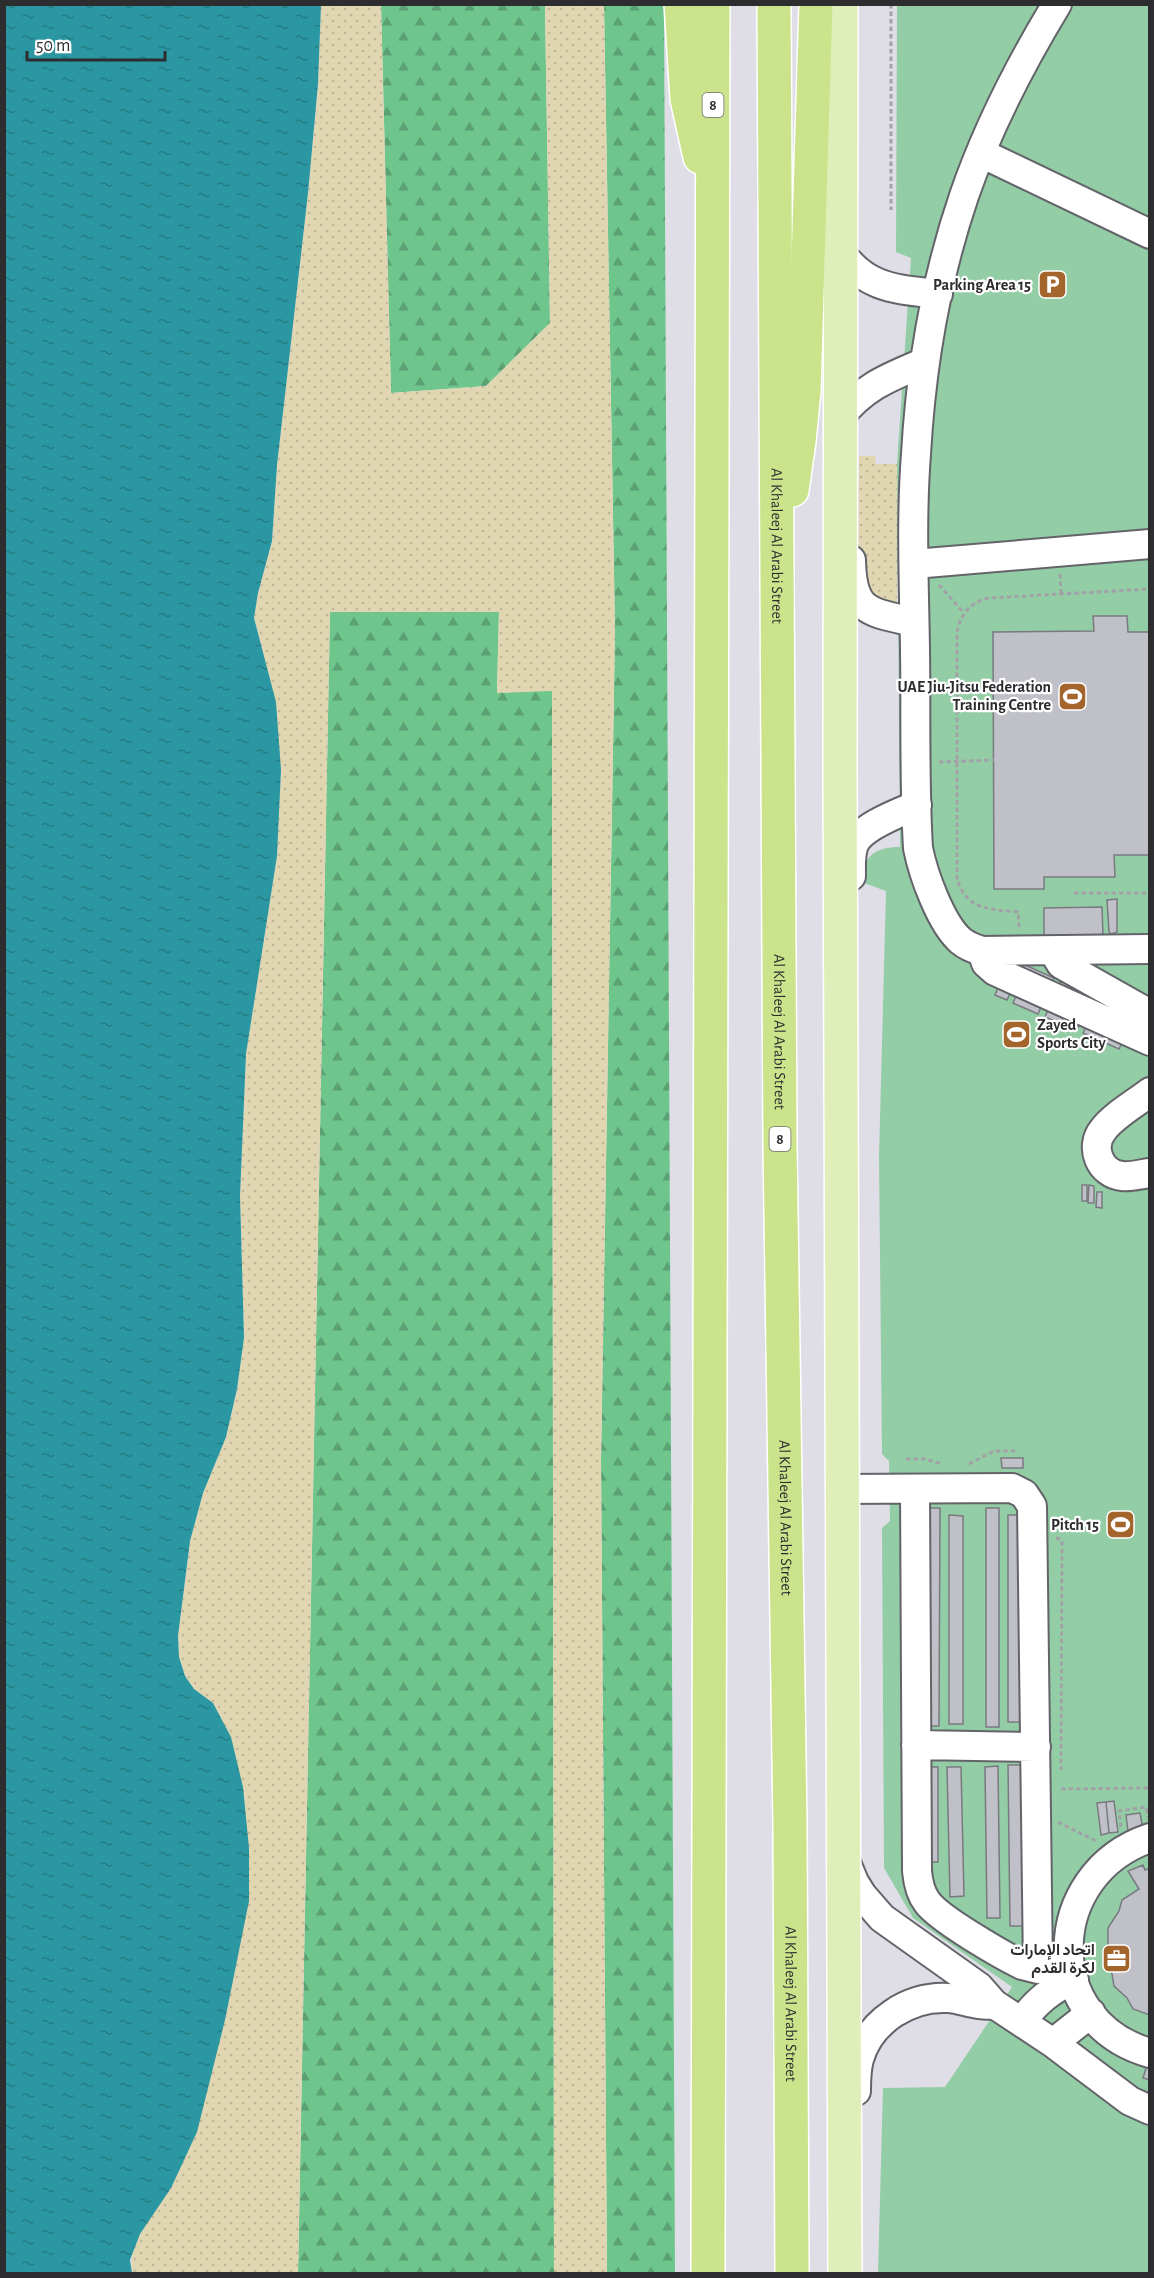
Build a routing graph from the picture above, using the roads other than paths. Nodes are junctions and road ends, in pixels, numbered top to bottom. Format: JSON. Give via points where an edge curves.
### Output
{"nodes":[{"id":1,"x":681,"y":4,"type":"edge"},
{"id":2,"x":713,"y":4,"type":"edge"},
{"id":3,"x":774,"y":4,"type":"edge"},
{"id":4,"x":816,"y":4,"type":"edge"},
{"id":5,"x":841,"y":4,"type":"edge"},
{"id":6,"x":1057,"y":4,"type":"edge"},
{"id":7,"x":981,"y":153,"type":"junction"},
{"id":8,"x":713,"y":206,"type":"junction"},
{"id":9,"x":1149,"y":234,"type":"edge"},
{"id":10,"x":839,"y":250,"type":"junction"},
{"id":11,"x":938,"y":294,"type":"junction"},
{"id":12,"x":925,"y":362,"type":"junction"},
{"id":13,"x":840,"y":417,"type":"junction"},
{"id":14,"x":840,"y":505,"type":"junction"},
{"id":15,"x":1149,"y":544,"type":"edge"},
{"id":16,"x":776,"y":547,"type":"junction"},
{"id":17,"x":922,"y":563,"type":"junction"},
{"id":18,"x":914,"y":622,"type":"junction"},
{"id":19,"x":917,"y":805,"type":"junction"},
{"id":20,"x":840,"y":941,"type":"junction"},
{"id":21,"x":1149,"y":949,"type":"edge"},
{"id":22,"x":982,"y":951,"type":"junction"},
{"id":23,"x":1053,"y":951,"type":"junction"},
{"id":24,"x":1149,"y":1014,"type":"edge"},
{"id":25,"x":1149,"y":1041,"type":"edge"},
{"id":26,"x":1149,"y":1092,"type":"edge"},
{"id":27,"x":1149,"y":1173,"type":"edge"},
{"id":28,"x":842,"y":1489,"type":"junction"},
{"id":29,"x":915,"y":1489,"type":"junction"},
{"id":30,"x":916,"y":1745,"type":"junction"},
{"id":31,"x":1036,"y":1747,"type":"junction"},
{"id":32,"x":1149,"y":1838,"type":"edge"},
{"id":33,"x":843,"y":1853,"type":"junction"},
{"id":34,"x":1038,"y":1969,"type":"junction"},
{"id":35,"x":1072,"y":1973,"type":"junction"},
{"id":36,"x":994,"y":2004,"type":"junction"},
{"id":37,"x":1091,"y":2013,"type":"junction"},
{"id":38,"x":1022,"y":2021,"type":"junction"},
{"id":39,"x":1053,"y":2043,"type":"junction"},
{"id":40,"x":1149,"y":2053,"type":"edge"},
{"id":41,"x":1140,"y":2105,"type":"edge"},
{"id":42,"x":1149,"y":2124,"type":"edge"},
{"id":43,"x":844,"y":2175,"type":"junction"},
{"id":44,"x":708,"y":2274,"type":"edge"},
{"id":45,"x":792,"y":2274,"type":"edge"},
{"id":46,"x":845,"y":2274,"type":"edge"}],
"edges":[{"from":1,"to":8,"type":"highway","via":[[687,99]]},
{"from":2,"to":8,"type":"highway","number":"8"},
{"from":3,"to":16,"type":"highway","name":"Al Khaleej Al Arabi Street","number":"8"},
{"from":4,"to":16,"type":"highway","via":[[804,392],[791,493]]},
{"from":5,"to":10,"type":"main road"},
{"from":6,"to":7,"type":"street"},
{"from":7,"to":9,"type":"street"},
{"from":7,"to":11,"type":"street","via":[[951,237]]},
{"from":8,"to":44,"type":"highway","number":"8"},
{"from":10,"to":11,"type":"street","via":[[857,272],[880,285]]},
{"from":10,"to":13,"type":"main road"},
{"from":11,"to":12,"type":"street"},
{"from":12,"to":13,"type":"street","via":[[872,386]]},
{"from":12,"to":17,"type":"street","via":[[915,454]]},
{"from":13,"to":14,"type":"main road"},
{"from":14,"to":18,"type":"street","via":[[856,595],[873,612]]},
{"from":14,"to":20,"type":"main road"},
{"from":15,"to":17,"type":"street"},
{"from":16,"to":45,"type":"highway","name":"Al Khaleej Al Arabi Street","number":"8"},
{"from":17,"to":18,"type":"street"},
{"from":18,"to":19,"type":"street"},
{"from":19,"to":20,"type":"street","via":[[865,831],[855,841],[851,860],[852,919]]},
{"from":19,"to":22,"type":"street","via":[[918,848],[928,885],[953,932],[961,941]]},
{"from":20,"to":28,"type":"main road"},
{"from":21,"to":23,"type":"street"},
{"from":22,"to":23,"type":"street"},
{"from":22,"to":25,"type":"street","via":[[986,963],[995,971]]},
{"from":23,"to":24,"type":"street","via":[[1061,964]]},
{"from":26,"to":27,"type":"street","via":[[1103,1129],[1096,1148],[1103,1167],[1112,1173]]},
{"from":28,"to":29,"type":"street"},
{"from":28,"to":33,"type":"main road"},
{"from":29,"to":30,"type":"street"},
{"from":29,"to":31,"type":"street","via":[[1018,1490],[1032,1506]]},
{"from":30,"to":31,"type":"street"},
{"from":30,"to":34,"type":"street","via":[[917,1871],[927,1903],[1017,1963]]},
{"from":31,"to":34,"type":"street"},
{"from":32,"to":35,"type":"street","via":[[1118,1852],[1094,1874],[1077,1901],[1069,1932]]},
{"from":33,"to":36,"type":"street","via":[[854,1882],[882,1918],[979,1987]]},
{"from":33,"to":43,"type":"main road"},
{"from":34,"to":35,"type":"street"},
{"from":35,"to":37,"type":"street"},
{"from":35,"to":38,"type":"street"},
{"from":36,"to":38,"type":"street"},
{"from":36,"to":43,"type":"street","via":[[946,1998],[919,2002],[894,2013],[873,2032],[856,2070],[855,2144]]},
{"from":37,"to":39,"type":"street"},
{"from":37,"to":40,"type":"street","via":[[1113,2036]]},
{"from":38,"to":39,"type":"street"},
{"from":39,"to":41,"type":"street"},
{"from":41,"to":42,"type":"street"},
{"from":43,"to":46,"type":"main road"}]}
